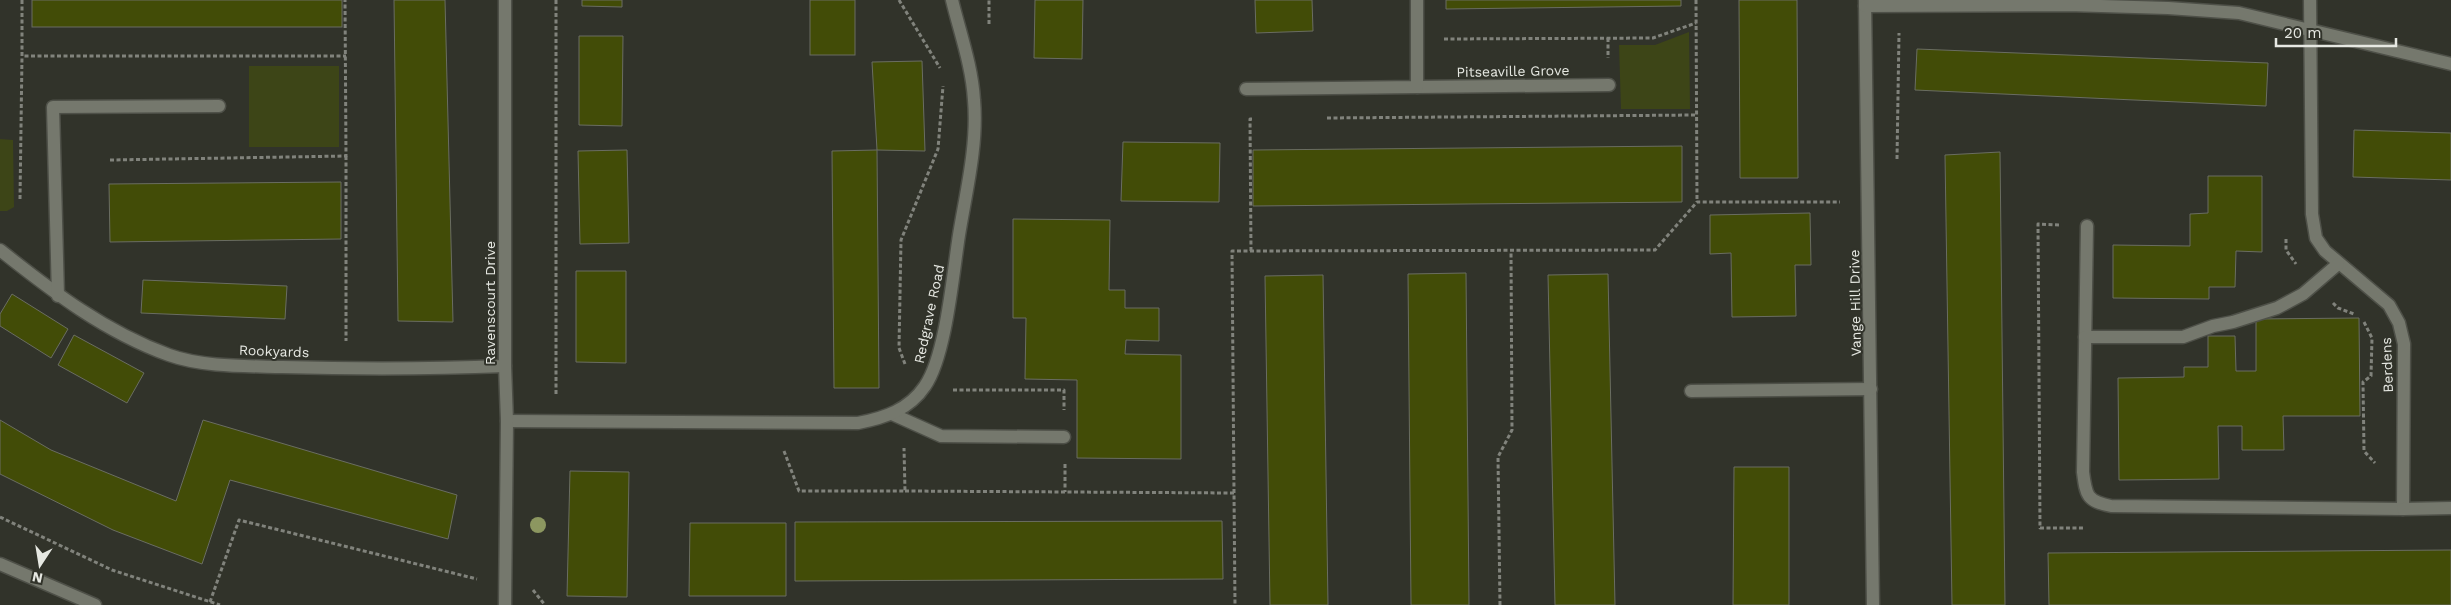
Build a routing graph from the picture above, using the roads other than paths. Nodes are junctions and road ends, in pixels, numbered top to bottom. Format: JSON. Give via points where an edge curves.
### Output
{"nodes":[{"id":1,"x":505,"y":0,"type":"edge"},
{"id":2,"x":952,"y":0,"type":"edge"},
{"id":3,"x":1418,"y":0,"type":"edge"},
{"id":4,"x":2310,"y":0,"type":"edge"},
{"id":5,"x":1865,"y":3,"type":"edge"},
{"id":6,"x":2310,"y":31,"type":"junction"},
{"id":7,"x":2451,"y":64,"type":"edge"},
{"id":8,"x":1609,"y":85,"type":"dead end"},
{"id":9,"x":1417,"y":88,"type":"junction"},
{"id":10,"x":1246,"y":89,"type":"dead end"},
{"id":11,"x":219,"y":106,"type":"dead end"},
{"id":12,"x":2087,"y":226,"type":"road end"},
{"id":13,"x":0,"y":250,"type":"edge"},
{"id":14,"x":2338,"y":264,"type":"junction"},
{"id":15,"x":58,"y":296,"type":"junction"},
{"id":16,"x":2085,"y":337,"type":"junction"},
{"id":17,"x":504,"y":366,"type":"junction"},
{"id":18,"x":1871,"y":389,"type":"junction"},
{"id":19,"x":1691,"y":391,"type":"dead end"},
{"id":20,"x":892,"y":414,"type":"junction"},
{"id":21,"x":507,"y":421,"type":"junction"},
{"id":22,"x":1064,"y":437,"type":"road end"},
{"id":23,"x":2451,"y":508,"type":"edge"},
{"id":24,"x":2403,"y":509,"type":"junction"},
{"id":25,"x":0,"y":564,"type":"edge"},
{"id":26,"x":95,"y":605,"type":"edge"},
{"id":27,"x":505,"y":605,"type":"edge"},
{"id":28,"x":1873,"y":605,"type":"edge"}],
"edges":[{"from":1,"to":17,"type":"street","name":"Ravenscourt Drive"},
{"from":2,"to":20,"type":"street","name":"Redgrave Road","via":[[970,68],[974,100],[974,134],[968,176],[948,310],[936,362],[926,386],[909,404]]},
{"from":3,"to":9,"type":"street"},
{"from":4,"to":6,"type":"street","name":"Berdens"},
{"from":5,"to":6,"type":"street","via":[[2168,8],[2239,13]]},
{"from":5,"to":18,"type":"street","name":"Vange Hill Drive"},
{"from":6,"to":7,"type":"street"},
{"from":6,"to":14,"type":"street","name":"Berdens","via":[[2312,214],[2316,238]]},
{"from":8,"to":9,"type":"street","name":"Pitseaville Grove"},
{"from":9,"to":10,"type":"street","name":"Pitseaville Grove"},
{"from":11,"to":15,"type":"street","via":[[53,107]]},
{"from":12,"to":16,"type":"street"},
{"from":13,"to":15,"type":"street","name":"Rookyards"},
{"from":14,"to":16,"type":"street","via":[[2302,294],[2277,308],[2183,337]]},
{"from":14,"to":24,"type":"street","name":"Berdens","via":[[2389,305],[2399,323],[2404,344]]},
{"from":15,"to":17,"type":"street","name":"Rookyards","via":[[116,333],[171,356],[223,365],[391,370]]},
{"from":16,"to":24,"type":"street","via":[[2083,472],[2085,493],[2096,503],[2111,506]]},
{"from":17,"to":21,"type":"street","name":"Ravenscourt Drive"},
{"from":18,"to":19,"type":"street"},
{"from":18,"to":28,"type":"street","name":"Vange Hill Drive"},
{"from":20,"to":21,"type":"street","name":"Redgrave Road","via":[[858,423]]},
{"from":20,"to":22,"type":"street","via":[[941,436]]},
{"from":21,"to":27,"type":"street","name":"Ravenscourt Drive"},
{"from":23,"to":24,"type":"street"},
{"from":25,"to":26,"type":"street"}]}
